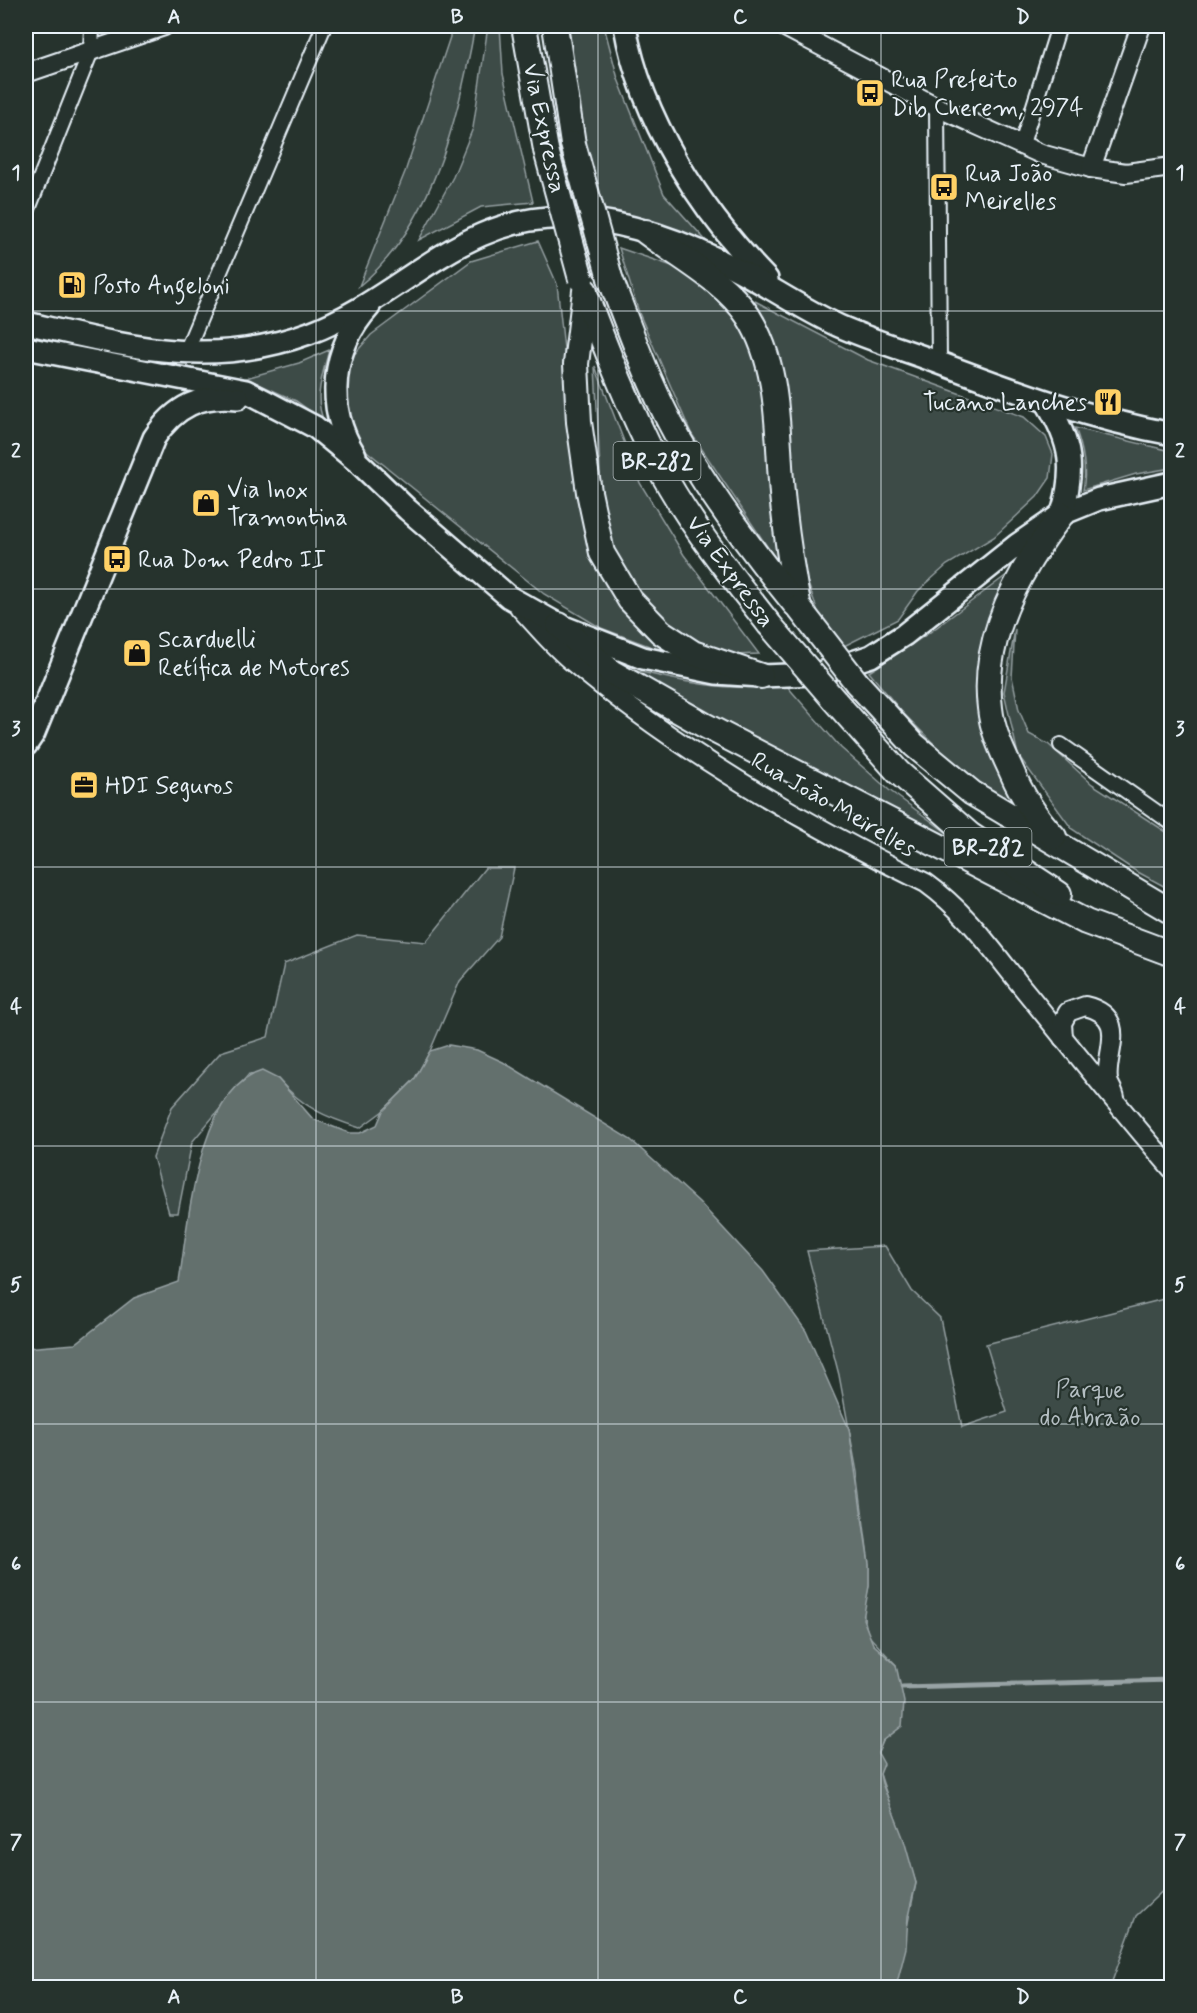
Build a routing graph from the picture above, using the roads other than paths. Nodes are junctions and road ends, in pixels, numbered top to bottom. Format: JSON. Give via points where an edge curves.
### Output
{"nodes":[{"id":1,"x":92,"y":26,"type":"edge"},
{"id":2,"x":164,"y":26,"type":"edge"},
{"id":3,"x":324,"y":26,"type":"edge"},
{"id":4,"x":524,"y":26,"type":"edge"},
{"id":5,"x":555,"y":26,"type":"edge"},
{"id":6,"x":625,"y":26,"type":"edge"},
{"id":7,"x":783,"y":26,"type":"edge"},
{"id":8,"x":1059,"y":26,"type":"edge"},
{"id":9,"x":1141,"y":26,"type":"edge"},
{"id":10,"x":91,"y":51,"type":"junction"},
{"id":11,"x":26,"y":73,"type":"edge"},
{"id":12,"x":937,"y":107,"type":"junction"},
{"id":13,"x":1021,"y":147,"type":"junction"},
{"id":14,"x":1172,"y":167,"type":"edge"},
{"id":15,"x":1090,"y":168,"type":"junction"},
{"id":16,"x":26,"y":214,"type":"edge"},
{"id":17,"x":646,"y":232,"type":"junction"},
{"id":18,"x":583,"y":285,"type":"junction"},
{"id":19,"x":384,"y":292,"type":"junction"},
{"id":20,"x":782,"y":295,"type":"junction"},
{"id":21,"x":26,"y":323,"type":"edge"},
{"id":22,"x":26,"y":348,"type":"edge"},
{"id":23,"x":185,"y":354,"type":"junction"},
{"id":24,"x":939,"y":363,"type":"junction"},
{"id":25,"x":269,"y":402,"type":"junction"},
{"id":26,"x":1047,"y":403,"type":"junction"},
{"id":27,"x":1172,"y":434,"type":"edge"},
{"id":28,"x":360,"y":464,"type":"junction"},
{"id":29,"x":1172,"y":483,"type":"edge"},
{"id":30,"x":1062,"y":514,"type":"junction"},
{"id":31,"x":509,"y":597,"type":"junction"},
{"id":32,"x":799,"y":608,"type":"junction"},
{"id":33,"x":559,"y":625,"type":"junction"},
{"id":34,"x":761,"y":676,"type":"junction"},
{"id":35,"x":30,"y":739,"type":"edge"},
{"id":36,"x":1061,"y":745,"type":"dead end"},
{"id":37,"x":26,"y":755,"type":"edge"},
{"id":38,"x":1172,"y":823,"type":"edge"},
{"id":39,"x":1068,"y":852,"type":"junction"},
{"id":40,"x":1172,"y":912,"type":"edge"},
{"id":41,"x":1172,"y":953,"type":"edge"},
{"id":42,"x":1063,"y":1038,"type":"junction"},
{"id":43,"x":1116,"y":1104,"type":"junction"},
{"id":44,"x":1172,"y":1169,"type":"edge"}],
"edges":[{"from":1,"to":10,"type":"street"},
{"from":2,"to":10,"type":"main road"},
{"from":3,"to":23,"type":"street"},
{"from":4,"to":18,"type":"highway","name":"Via Expressa","number":"BR-282","bridge":true,"via":[[546,150]]},
{"from":5,"to":32,"type":"highway","name":"Via Expressa","number":"BR-282","bridge":true,"via":[[573,144],[610,278],[644,367],[687,453],[738,533]]},
{"from":6,"to":20,"type":"main road","via":[[644,90],[681,169],[732,240]]},
{"from":7,"to":12,"type":"main road"},
{"from":8,"to":13,"type":"street"},
{"from":9,"to":15,"type":"main road"},
{"from":10,"to":11,"type":"main road"},
{"from":10,"to":16,"type":"street"},
{"from":12,"to":13,"type":"main road"},
{"from":12,"to":24,"type":"street"},
{"from":13,"to":15,"type":"main road"},
{"from":14,"to":15,"type":"main road","via":[[1126,173]]},
{"from":17,"to":19,"type":"main road","via":[[572,218],[537,219],[494,228],[459,243]]},
{"from":17,"to":20,"type":"main road","via":[[694,249]]},
{"from":17,"to":32,"type":"highway","via":[[729,294],[748,316],[766,354],[775,396],[783,503]]},
{"from":18,"to":34,"type":"highway","via":[[576,364],[579,422],[603,554],[630,600],[662,632],[693,653]]},
{"from":18,"to":41,"type":"highway","name":"Via Expressa","number":"BR-282","bridge":true,"via":[[618,381],[659,467],[710,548],[835,701],[898,772],[970,835],[1063,897]]},
{"from":19,"to":23,"type":"main road","via":[[348,315],[270,345]]},
{"from":19,"to":28,"type":"main road","via":[[352,328],[336,373],[339,421]]},
{"from":20,"to":24,"type":"main road","via":[[839,326]]},
{"from":21,"to":23,"type":"main road"},
{"from":22,"to":25,"type":"main road","via":[[168,378],[224,385]]},
{"from":24,"to":26,"type":"main road"},
{"from":25,"to":28,"type":"main road","via":[[315,427]]},
{"from":25,"to":35,"type":"main road","via":[[217,397],[192,402],[165,420],[142,461]]},
{"from":26,"to":27,"type":"main road"},
{"from":26,"to":30,"type":"main road","via":[[1063,428],[1071,457],[1070,486]]},
{"from":28,"to":31,"type":"main road"},
{"from":29,"to":30,"type":"main road","via":[[1099,499]]},
{"from":30,"to":34,"type":"main road","via":[[871,656],[816,674]]},
{"from":30,"to":39,"type":"highway","via":[[1033,555],[1007,608],[991,663],[990,707],[999,746],[1018,788],[1042,824]]},
{"from":31,"to":33,"type":"main road"},
{"from":31,"to":42,"type":"main road","name":"Rua João Meirelles","via":[[567,657],[622,701],[793,813],[926,883],[943,896],[977,928]]},
{"from":32,"to":39,"type":"highway","name":"Via Expressa","number":"BR-282","bridge":true,"via":[[857,683],[914,745],[972,793]]},
{"from":33,"to":34,"type":"main road","via":[[676,667]]},
{"from":33,"to":41,"type":"highway","via":[[611,672],[704,725],[1086,922]]},
{"from":35,"to":37,"type":"street"},
{"from":36,"to":38,"type":"street"},
{"from":39,"to":40,"type":"highway","name":"Via Expressa","number":"BR-282"},
{"from":42,"to":43,"type":"main road","name":"Rua João Meirelles"},
{"from":42,"to":43,"type":"main road","via":[[1062,1023],[1068,1012],[1085,1006],[1101,1012],[1114,1039],[1108,1081]]},
{"from":43,"to":44,"type":"main road","name":"Rua João Meirelles"}]}
